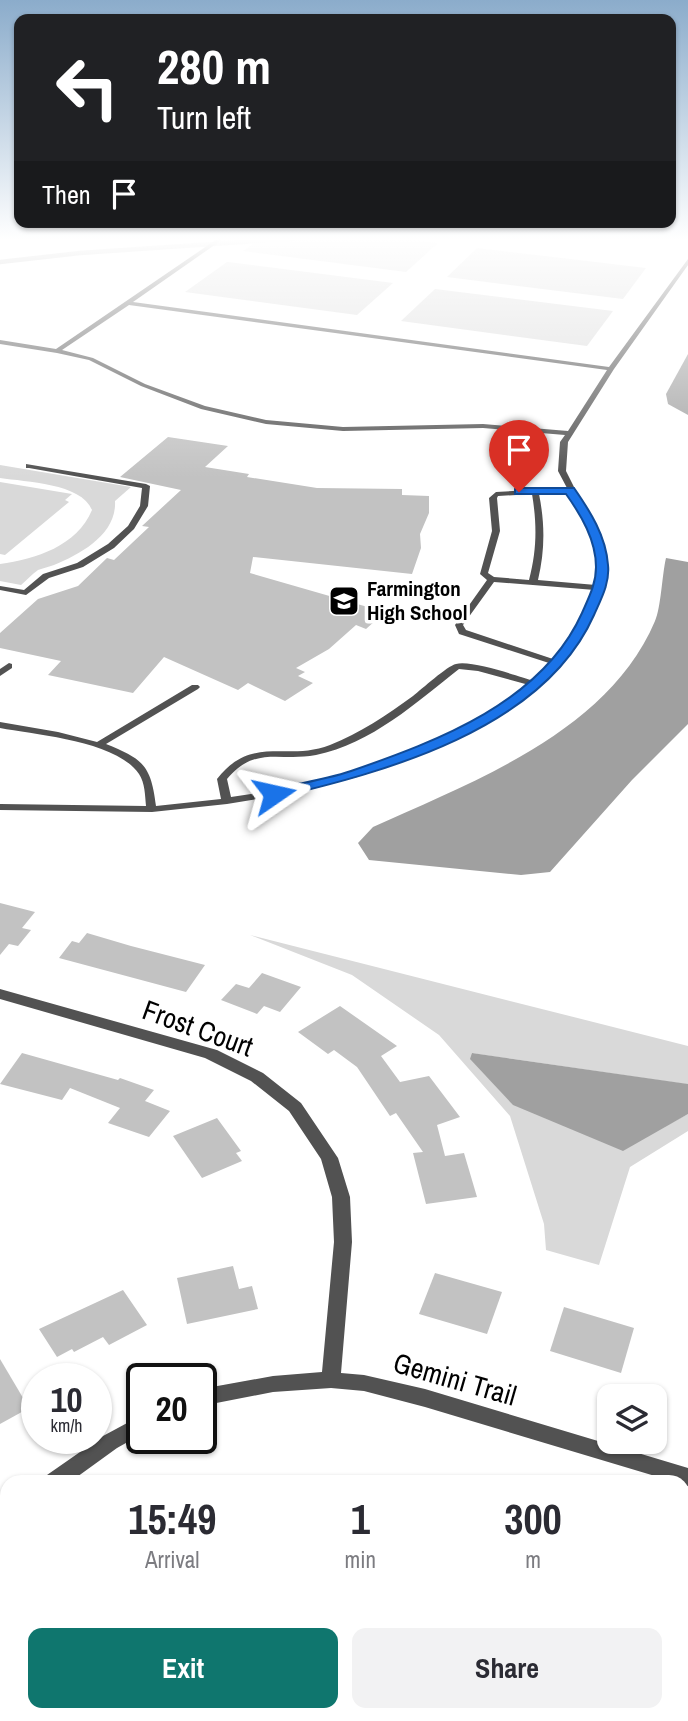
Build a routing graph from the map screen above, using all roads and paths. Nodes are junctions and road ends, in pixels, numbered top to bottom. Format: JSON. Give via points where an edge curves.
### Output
{"nodes":[{"id":1,"x":107,"y":317,"type":"edge"},
{"id":2,"x":233,"y":317,"type":"edge"},
{"id":3,"x":648,"y":317,"type":"edge"},
{"id":4,"x":0,"y":342,"type":"edge"},
{"id":5,"x":57,"y":351,"type":"junction"},
{"id":6,"x":611,"y":369,"type":"junction"},
{"id":7,"x":568,"y":433,"type":"junction"},
{"id":8,"x":29,"y":466,"type":"dead end"},
{"id":9,"x":570,"y":490,"type":"junction"},
{"id":10,"x":535,"y":491,"type":"junction"},
{"id":11,"x":492,"y":579,"type":"junction"},
{"id":12,"x":533,"y":582,"type":"junction"},
{"id":13,"x":0,"y":588,"type":"edge"},
{"id":14,"x":600,"y":588,"type":"junction"},
{"id":15,"x":557,"y":663,"type":"junction"},
{"id":16,"x":9,"y":666,"type":"dead end"},
{"id":17,"x":0,"y":673,"type":"edge"},
{"id":18,"x":536,"y":684,"type":"junction"},
{"id":19,"x":195,"y":687,"type":"dead end"},
{"id":20,"x":0,"y":725,"type":"edge"},
{"id":21,"x":99,"y":745,"type":"junction"},
{"id":22,"x":227,"y":801,"type":"junction"},
{"id":23,"x":0,"y":807,"type":"edge"},
{"id":24,"x":152,"y":809,"type":"junction"},
{"id":25,"x":1,"y":996,"type":"edge"},
{"id":26,"x":331,"y":1380,"type":"junction"},
{"id":27,"x":217,"y":1395,"type":"edge"},
{"id":28,"x":126,"y":1433,"type":"edge"},
{"id":29,"x":64,"y":1475,"type":"edge"},
{"id":30,"x":681,"y":1475,"type":"edge"}],
"edges":[{"from":1,"to":5,"type":"lane"},
{"from":2,"to":6,"type":"lane"},
{"from":3,"to":6,"type":"lane"},
{"from":4,"to":5,"type":"lane"},
{"from":5,"to":7,"type":"lane","via":[[92,359],[203,408],[266,422],[343,429],[483,426]]},
{"from":6,"to":7,"type":"lane"},
{"from":7,"to":9,"type":"lane","via":[[561,457]]},
{"from":8,"to":13,"type":"lane","via":[[146,486],[144,506],[111,546],[80,565],[46,576],[26,593]]},
{"from":9,"to":10,"type":"lane"},
{"from":9,"to":14,"type":"lane","via":[[596,538],[602,565]]},
{"from":10,"to":11,"type":"lane","via":[[503,492],[493,498],[496,531],[484,574]]},
{"from":10,"to":12,"type":"lane","via":[[542,531]]},
{"from":11,"to":12,"type":"lane"},
{"from":11,"to":15,"type":"lane","via":[[459,625],[462,632]]},
{"from":12,"to":14,"type":"lane"},
{"from":14,"to":15,"type":"lane","via":[[580,632]]},
{"from":15,"to":18,"type":"lane"},
{"from":16,"to":17,"type":"lane"},
{"from":18,"to":22,"type":"lane","via":[[456,734],[365,771],[297,790]]},
{"from":18,"to":22,"type":"lane","via":[[457,666],[391,716],[332,748],[269,753],[240,761],[222,779]]},
{"from":19,"to":21,"type":"lane"},
{"from":20,"to":21,"type":"lane"},
{"from":21,"to":24,"type":"lane","via":[[132,759],[146,776]]},
{"from":22,"to":24,"type":"lane"},
{"from":23,"to":24,"type":"lane"},
{"from":25,"to":26,"type":"street","name":"Frost Court","via":[[211,1055],[257,1077],[295,1107],[329,1158],[341,1197],[343,1242]]},
{"from":26,"to":27,"type":"street","name":"Gemini Trail"},
{"from":26,"to":30,"type":"street","name":"Gemini Trail","via":[[391,1388]]},
{"from":28,"to":29,"type":"street"}]}
